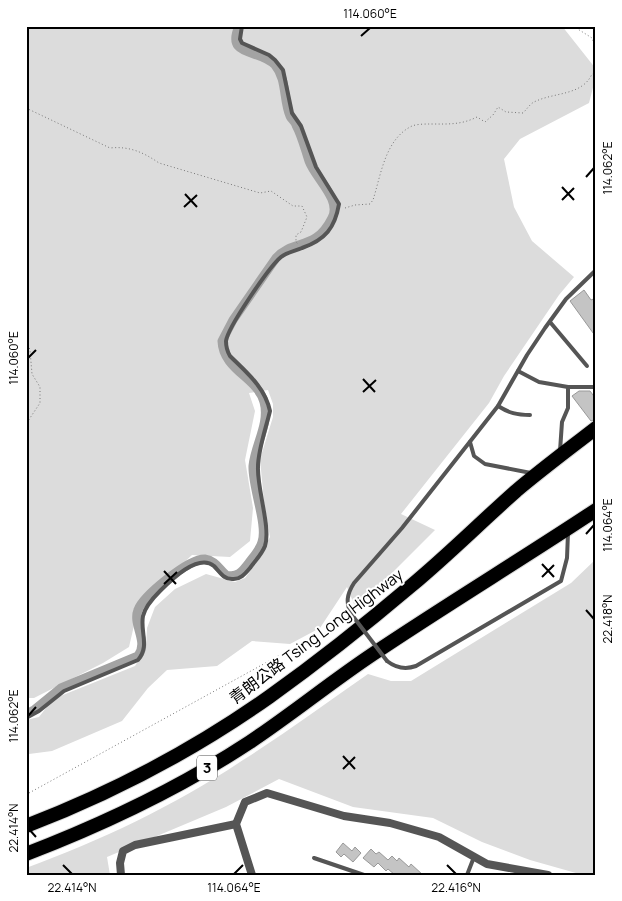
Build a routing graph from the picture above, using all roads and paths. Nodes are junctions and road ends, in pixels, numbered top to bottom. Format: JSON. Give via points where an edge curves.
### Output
{"nodes":[{"id":1,"x":242,"y":26,"type":"edge"},
{"id":2,"x":573,"y":26,"type":"edge"},
{"id":3,"x":596,"y":48,"type":"edge"},
{"id":4,"x":596,"y":74,"type":"edge"},
{"id":5,"x":26,"y":108,"type":"edge"},
{"id":6,"x":338,"y":210,"type":"junction"},
{"id":7,"x":298,"y":243,"type":"dead end"},
{"id":8,"x":596,"y":270,"type":"edge"},
{"id":9,"x":550,"y":322,"type":"junction"},
{"id":10,"x":26,"y":338,"type":"edge"},
{"id":11,"x":587,"y":366,"type":"dead end"},
{"id":12,"x":518,"y":371,"type":"junction"},
{"id":13,"x":568,"y":387,"type":"junction"},
{"id":14,"x":596,"y":387,"type":"edge"},
{"id":15,"x":498,"y":406,"type":"junction"},
{"id":16,"x":530,"y":415,"type":"dead end"},
{"id":17,"x":26,"y":424,"type":"edge"},
{"id":18,"x":596,"y":428,"type":"edge"},
{"id":19,"x":470,"y":442,"type":"junction"},
{"id":20,"x":560,"y":456,"type":"junction"},
{"id":21,"x":537,"y":474,"type":"junction"},
{"id":22,"x":596,"y":510,"type":"edge"},
{"id":23,"x":568,"y":528,"type":"junction"},
{"id":24,"x":280,"y":655,"type":"dead end"},
{"id":25,"x":26,"y":718,"type":"edge"},
{"id":26,"x":29,"y":792,"type":"dead end"},
{"id":27,"x":236,"y":824,"type":"junction"},
{"id":28,"x":26,"y":826,"type":"edge"},
{"id":29,"x":26,"y":854,"type":"edge"},
{"id":30,"x":474,"y":857,"type":"junction"},
{"id":31,"x":314,"y":858,"type":"dead end"},
{"id":32,"x":121,"y":875,"type":"edge"},
{"id":33,"x":252,"y":875,"type":"edge"},
{"id":34,"x":364,"y":875,"type":"edge"},
{"id":35,"x":467,"y":875,"type":"edge"},
{"id":36,"x":548,"y":875,"type":"edge"}],
"edges":[{"from":1,"to":6,"type":"lane","via":[[242,43],[269,55],[283,70],[292,113],[301,126],[316,167],[339,204]]},
{"from":2,"to":3,"type":"path","via":[[592,38]]},
{"from":4,"to":6,"type":"path","via":[[592,74],[581,88],[532,103],[523,113],[506,112],[498,107],[486,122],[477,117],[468,122],[443,126],[413,125],[390,146],[370,204],[355,204]]},
{"from":5,"to":7,"type":"path","via":[[110,148],[124,146],[145,153],[159,163],[260,193],[271,191],[293,206],[302,206],[307,217],[301,232],[296,235]]},
{"from":6,"to":25,"type":"lane","via":[[321,240],[287,253],[278,260],[226,339],[230,356],[262,389],[270,411],[258,464],[258,485],[267,531],[263,550],[245,574],[237,579],[227,578],[206,562],[185,569],[159,592],[145,610],[142,624],[144,650],[138,660],[64,691]]},
{"from":8,"to":9,"type":"lane","via":[[566,298]]},
{"from":9,"to":11,"type":"lane"},
{"from":9,"to":12,"type":"lane"},
{"from":10,"to":17,"type":"path","via":[[32,374],[40,387],[40,403]]},
{"from":12,"to":13,"type":"lane","via":[[539,382]]},
{"from":12,"to":15,"type":"lane"},
{"from":13,"to":14,"type":"lane"},
{"from":13,"to":20,"type":"lane"},
{"from":15,"to":16,"type":"lane","via":[[517,415]]},
{"from":15,"to":19,"type":"lane"},
{"from":18,"to":20,"type":"highway","name":"青朗公路 Tsing Long Highway","number":"3"},
{"from":19,"to":21,"type":"lane","via":[[474,456],[485,464]]},
{"from":19,"to":23,"type":"lane","bridge":true,"via":[[349,592],[347,601],[352,615],[387,661],[402,668],[416,666],[560,581],[567,558]]},
{"from":20,"to":21,"type":"highway","name":"青朗公路 Tsing Long Highway","number":"3"},
{"from":21,"to":28,"type":"highway","name":"青朗公路 Tsing Long Highway","number":"3","via":[[414,584],[268,698],[162,764],[74,807]]},
{"from":22,"to":23,"type":"highway","number":"3"},
{"from":23,"to":29,"type":"highway","number":"3","via":[[371,655],[249,743],[125,812]]},
{"from":24,"to":26,"type":"path"},
{"from":27,"to":30,"type":"street","via":[[245,802],[267,793],[344,816],[390,823],[439,837]]},
{"from":27,"to":32,"type":"street","via":[[135,845],[123,851]]},
{"from":27,"to":33,"type":"street"},
{"from":30,"to":35,"type":"lane"},
{"from":30,"to":36,"type":"street","via":[[500,867]]},
{"from":31,"to":34,"type":"lane"}]}
